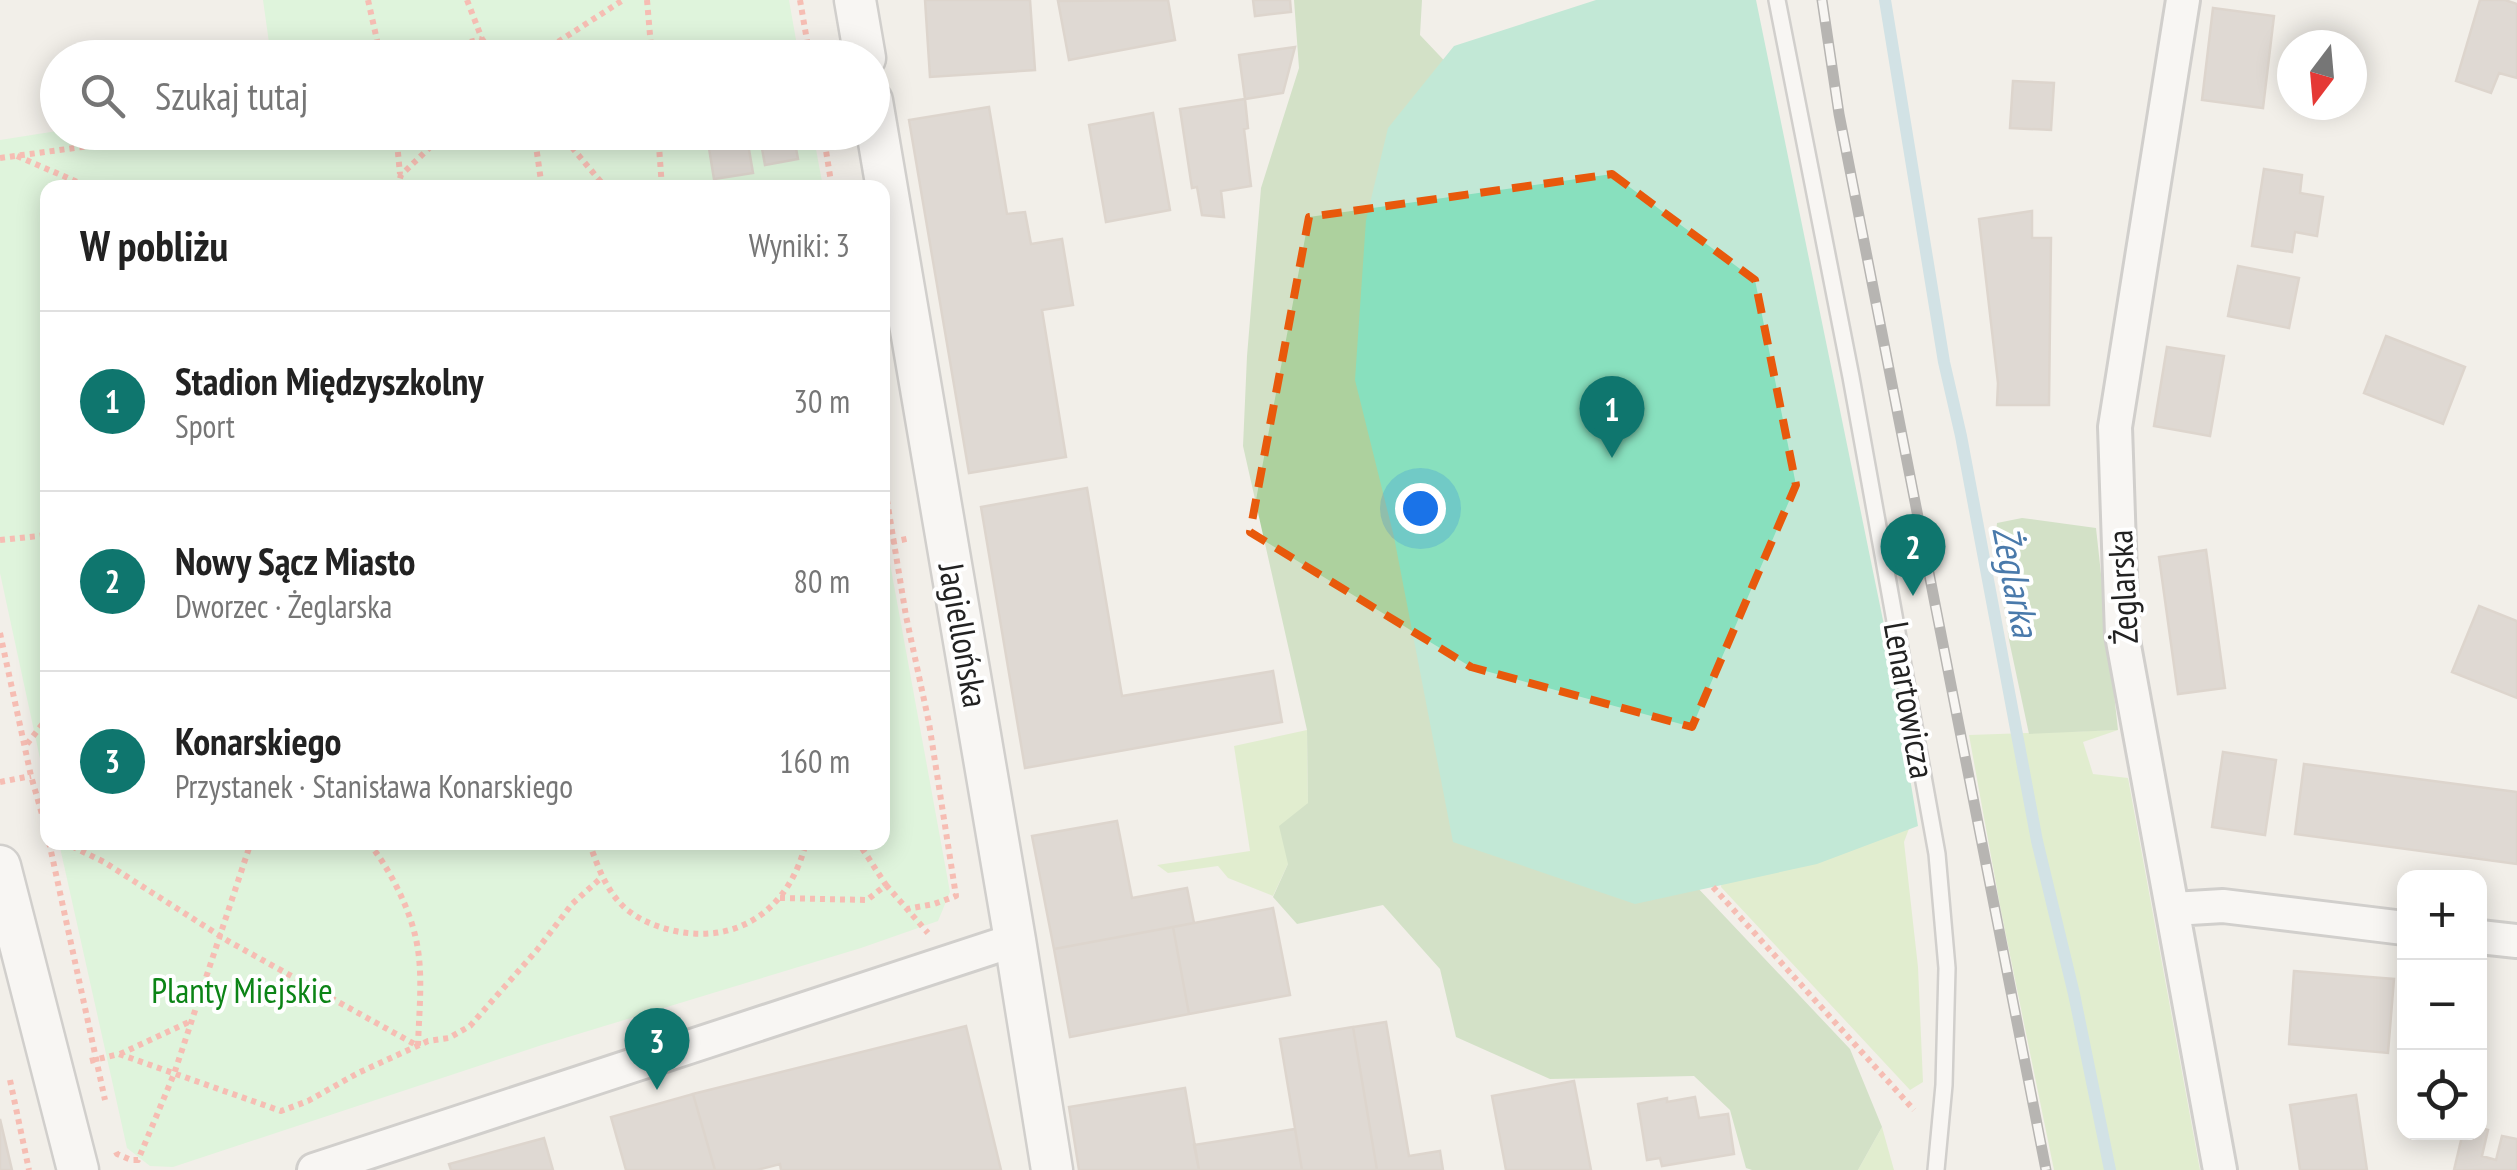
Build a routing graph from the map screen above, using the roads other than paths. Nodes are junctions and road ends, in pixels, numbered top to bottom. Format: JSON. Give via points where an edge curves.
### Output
{"nodes":[{"id":1,"x":855,"y":0,"type":"edge"},
{"id":2,"x":1777,"y":0,"type":"edge"},
{"id":3,"x":2183,"y":0,"type":"edge"},
{"id":4,"x":862,"y":40,"type":"edge"},
{"id":5,"x":880,"y":150,"type":"edge"},
{"id":6,"x":886,"y":180,"type":"edge"},
{"id":7,"x":890,"y":206,"type":"edge"},
{"id":8,"x":0,"y":866,"type":"edge"},
{"id":9,"x":2173,"y":908,"type":"junction"},
{"id":10,"x":2397,"y":927,"type":"edge"},
{"id":11,"x":2487,"y":937,"type":"edge"},
{"id":12,"x":1016,"y":940,"type":"junction"},
{"id":13,"x":2517,"y":941,"type":"edge"},
{"id":14,"x":78,"y":1170,"type":"edge"},
{"id":15,"x":314,"y":1170,"type":"edge"},
{"id":16,"x":1052,"y":1170,"type":"edge"},
{"id":17,"x":1936,"y":1170,"type":"edge"},
{"id":18,"x":2220,"y":1170,"type":"edge"}],
"edges":[{"from":1,"to":4,"type":"street"},
{"from":2,"to":17,"type":"lane","name":"Lenartowicza","via":[[1937,854],[1947,968]]},
{"from":3,"to":9,"type":"street","name":"Żeglarska","via":[[2116,427],[2122,635]]},
{"from":5,"to":6,"type":"street","name":"Jagiellońska"},
{"from":7,"to":12,"type":"street","name":"Jagiellońska"},
{"from":8,"to":14,"type":"street"},
{"from":9,"to":10,"type":"street","via":[[2223,906]]},
{"from":9,"to":18,"type":"street","name":"Żeglarska"},
{"from":11,"to":13,"type":"street"},
{"from":12,"to":15,"type":"street"},
{"from":12,"to":16,"type":"street","name":"Jagiellońska"}]}
